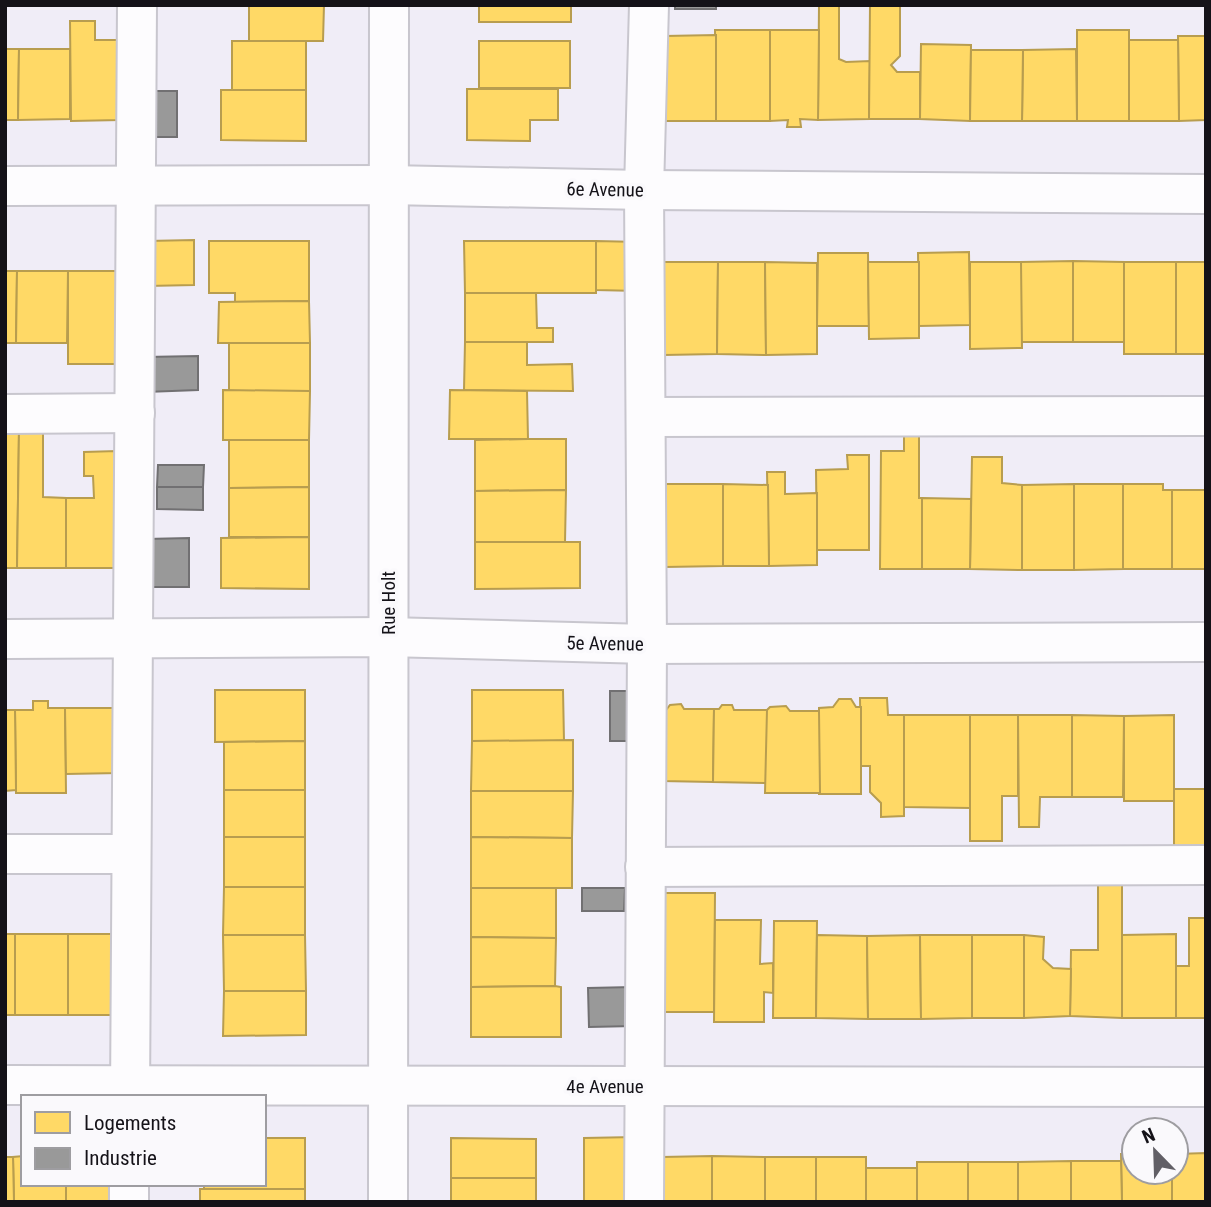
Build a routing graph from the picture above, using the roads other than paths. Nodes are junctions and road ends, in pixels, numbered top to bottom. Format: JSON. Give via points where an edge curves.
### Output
{"nodes":[{"id":1,"x":136,"y":5,"type":"edge"},
{"id":2,"x":389,"y":5,"type":"edge"},
{"id":3,"x":649,"y":5,"type":"edge"},
{"id":4,"x":388,"y":185,"type":"junction"},
{"id":5,"x":5,"y":186,"type":"edge"},
{"id":6,"x":136,"y":187,"type":"junction"},
{"id":7,"x":644,"y":190,"type":"junction"},
{"id":8,"x":1206,"y":194,"type":"edge"},
{"id":9,"x":135,"y":413,"type":"junction"},
{"id":10,"x":5,"y":414,"type":"edge"},
{"id":11,"x":1206,"y":416,"type":"edge"},
{"id":12,"x":646,"y":417,"type":"junction"},
{"id":13,"x":388,"y":637,"type":"junction"},
{"id":14,"x":5,"y":639,"type":"edge"},
{"id":15,"x":134,"y":639,"type":"junction"},
{"id":16,"x":1206,"y":642,"type":"edge"},
{"id":17,"x":647,"y":644,"type":"junction"},
{"id":18,"x":5,"y":854,"type":"edge"},
{"id":19,"x":131,"y":855,"type":"junction"},
{"id":20,"x":1206,"y":865,"type":"edge"},
{"id":21,"x":645,"y":867,"type":"junction"},
{"id":22,"x":5,"y":1085,"type":"edge"},
{"id":23,"x":388,"y":1085,"type":"junction"},
{"id":24,"x":643,"y":1086,"type":"junction"},
{"id":25,"x":1206,"y":1087,"type":"edge"},
{"id":26,"x":130,"y":1091,"type":"edge"},
{"id":27,"x":388,"y":1202,"type":"edge"},
{"id":28,"x":644,"y":1202,"type":"edge"}],
"edges":[{"from":1,"to":6,"type":"street"},
{"from":2,"to":4,"type":"street","name":"Rue Holt"},
{"from":3,"to":7,"type":"street"},
{"from":4,"to":6,"type":"street","name":"6e Avenue"},
{"from":4,"to":7,"type":"street","name":"6e Avenue"},
{"from":4,"to":13,"type":"street","name":"Rue Holt"},
{"from":5,"to":6,"type":"street","name":"6e Avenue"},
{"from":6,"to":9,"type":"street"},
{"from":7,"to":8,"type":"street","name":"6e Avenue"},
{"from":7,"to":12,"type":"street"},
{"from":9,"to":10,"type":"street"},
{"from":9,"to":15,"type":"street"},
{"from":11,"to":12,"type":"street"},
{"from":12,"to":17,"type":"street"},
{"from":13,"to":15,"type":"street","name":"5e Avenue"},
{"from":13,"to":17,"type":"street","name":"5e Avenue"},
{"from":13,"to":23,"type":"street","name":"Rue Holt"},
{"from":14,"to":15,"type":"street","name":"5e Avenue"},
{"from":15,"to":19,"type":"street"},
{"from":16,"to":17,"type":"street","name":"5e Avenue"},
{"from":17,"to":21,"type":"street"},
{"from":18,"to":19,"type":"street"},
{"from":19,"to":26,"type":"street"},
{"from":20,"to":21,"type":"street"},
{"from":21,"to":24,"type":"street"},
{"from":22,"to":26,"type":"street","name":"4e Avenue"},
{"from":23,"to":24,"type":"street","name":"4e Avenue"},
{"from":23,"to":26,"type":"street","name":"4e Avenue"},
{"from":23,"to":27,"type":"street","name":"Rue Holt"},
{"from":24,"to":25,"type":"street","name":"4e Avenue"},
{"from":24,"to":28,"type":"street"}]}
